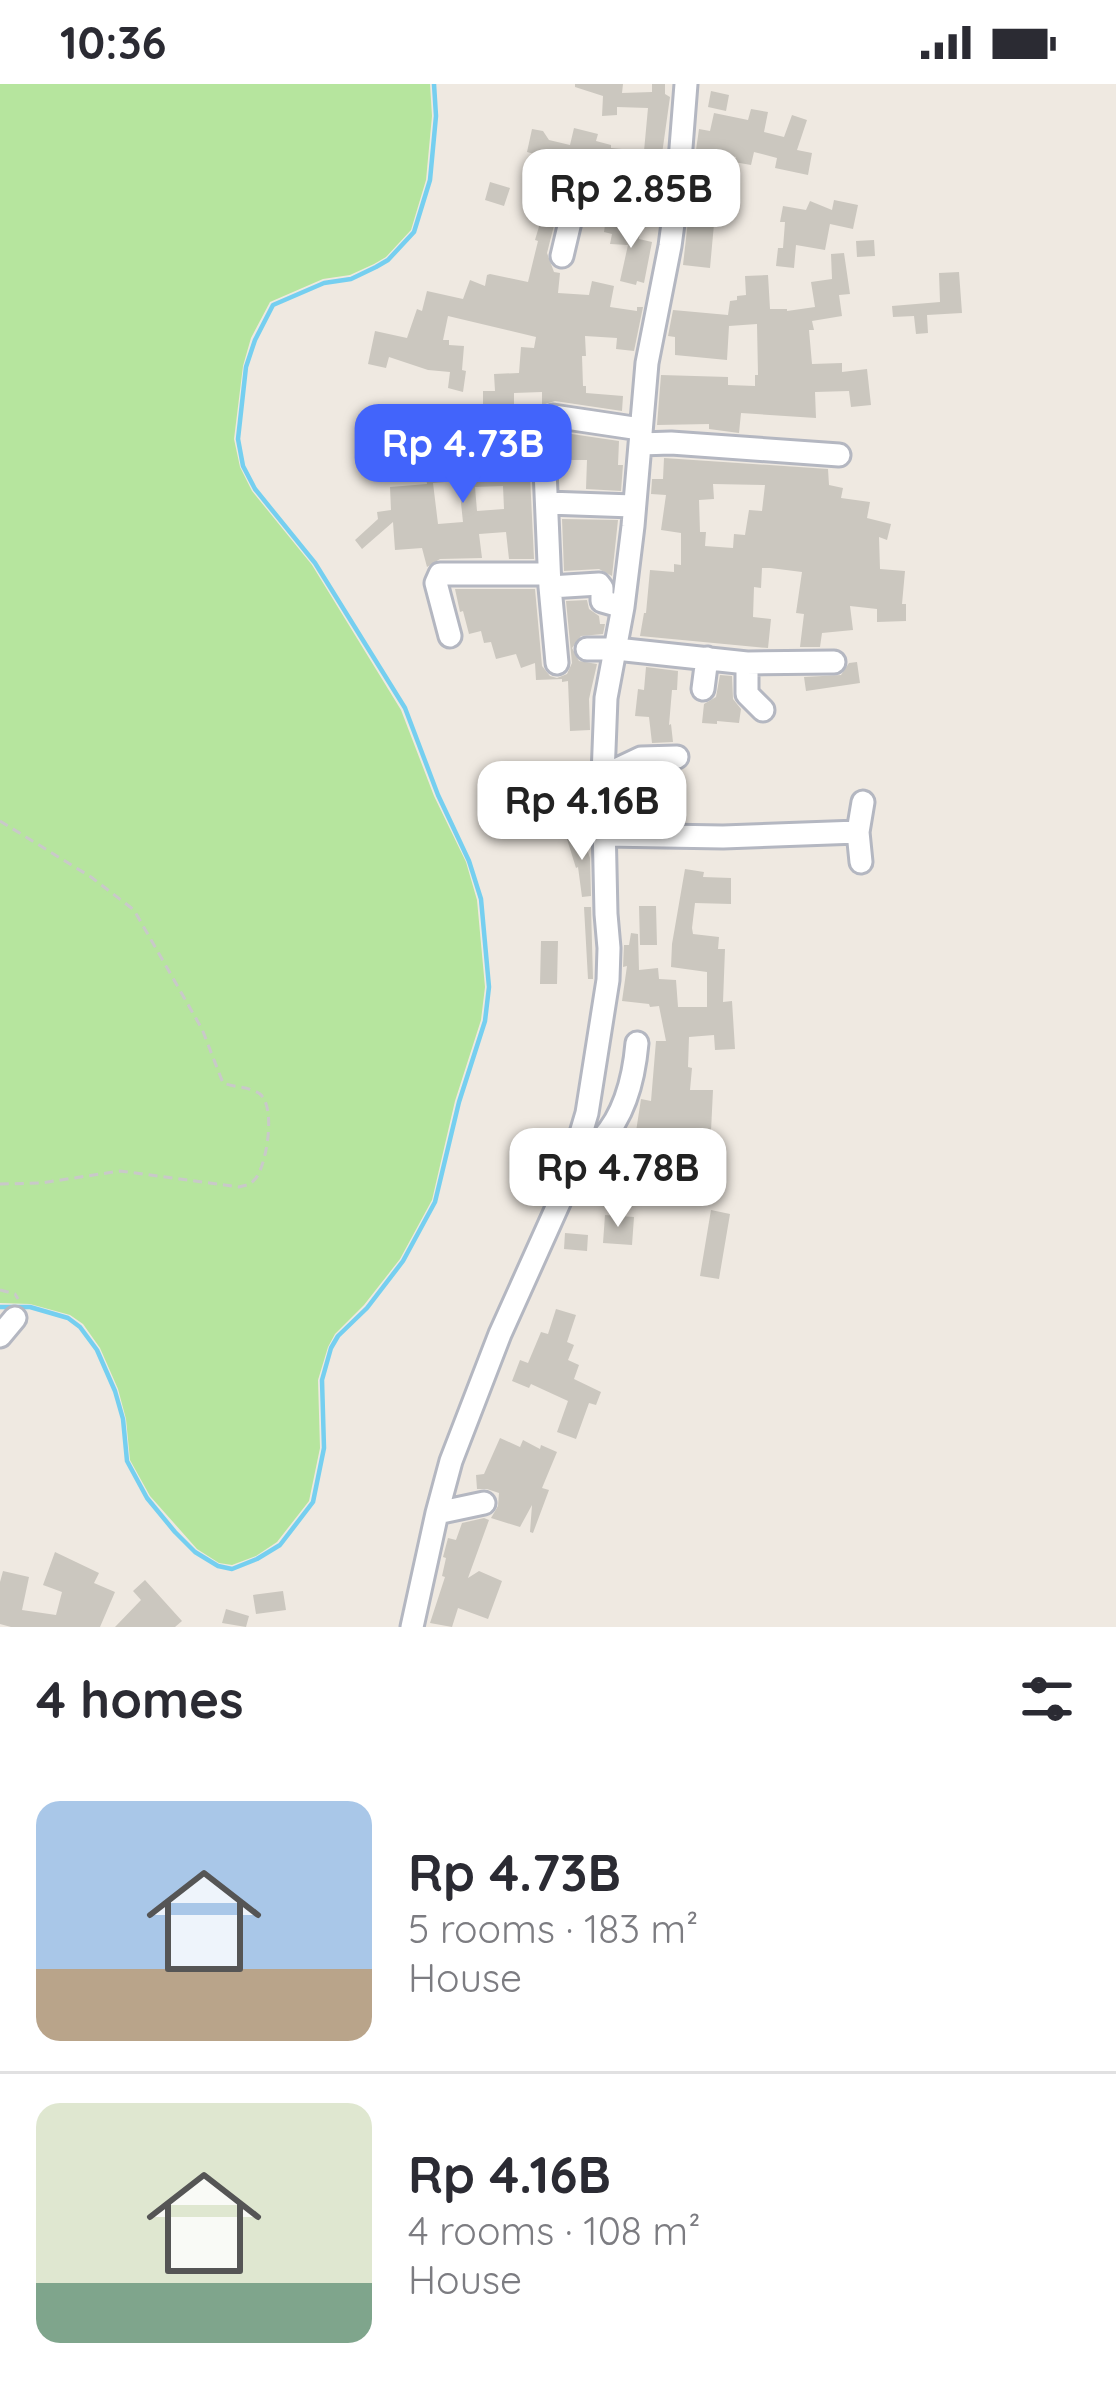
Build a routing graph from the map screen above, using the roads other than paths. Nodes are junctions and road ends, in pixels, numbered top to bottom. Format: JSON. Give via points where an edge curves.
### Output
{"nodes":[{"id":1,"x":686,"y":84,"type":"edge"},
{"id":2,"x":678,"y":186,"type":"junction"},
{"id":3,"x":562,"y":256,"type":"dead end"},
{"id":4,"x":383,"y":420,"type":"dead end"},
{"id":5,"x":543,"y":422,"type":"junction"},
{"id":6,"x":640,"y":437,"type":"junction"},
{"id":7,"x":839,"y":455,"type":"dead end"},
{"id":8,"x":548,"y":503,"type":"junction"},
{"id":9,"x":633,"y":506,"type":"junction"},
{"id":10,"x":549,"y":580,"type":"junction"},
{"id":11,"x":623,"y":607,"type":"junction"},
{"id":12,"x":450,"y":636,"type":"dead end"},
{"id":13,"x":587,"y":649,"type":"dead end"},
{"id":14,"x":616,"y":649,"type":"junction"},
{"id":15,"x":707,"y":658,"type":"junction"},
{"id":16,"x":747,"y":662,"type":"junction"},
{"id":17,"x":834,"y":662,"type":"dead end"},
{"id":18,"x":557,"y":663,"type":"dead end"},
{"id":19,"x":703,"y":689,"type":"dead end"},
{"id":20,"x":763,"y":710,"type":"dead end"},
{"id":21,"x":676,"y":757,"type":"dead end"},
{"id":22,"x":603,"y":776,"type":"junction"},
{"id":23,"x":862,"y":802,"type":"dead end"},
{"id":24,"x":858,"y":832,"type":"junction"},
{"id":25,"x":605,"y":836,"type":"junction"},
{"id":26,"x":861,"y":862,"type":"dead end"},
{"id":27,"x":637,"y":1043,"type":"dead end"},
{"id":28,"x":580,"y":1143,"type":"junction"},
{"id":29,"x":0,"y":1320,"type":"edge"},
{"id":30,"x":0,"y":1336,"type":"edge"},
{"id":31,"x":484,"y":1503,"type":"dead end"},
{"id":32,"x":437,"y":1513,"type":"junction"},
{"id":33,"x":412,"y":1627,"type":"edge"}],
"edges":[{"from":1,"to":2,"type":"street"},
{"from":2,"to":3,"type":"street","via":[[582,167]]},
{"from":2,"to":6,"type":"street"},
{"from":4,"to":5,"type":"street","via":[[444,429]]},
{"from":5,"to":6,"type":"street","via":[[553,416]]},
{"from":5,"to":8,"type":"street"},
{"from":6,"to":7,"type":"street"},
{"from":6,"to":9,"type":"street"},
{"from":8,"to":9,"type":"street"},
{"from":8,"to":10,"type":"street"},
{"from":9,"to":11,"type":"street"},
{"from":10,"to":11,"type":"street","via":[[599,584],[604,602]]},
{"from":10,"to":12,"type":"street","via":[[440,574]]},
{"from":10,"to":18,"type":"street"},
{"from":11,"to":14,"type":"street"},
{"from":13,"to":14,"type":"street"},
{"from":14,"to":15,"type":"street"},
{"from":14,"to":22,"type":"street"},
{"from":15,"to":16,"type":"street"},
{"from":15,"to":19,"type":"street"},
{"from":16,"to":17,"type":"street"},
{"from":16,"to":20,"type":"street","via":[[747,694]]},
{"from":21,"to":22,"type":"street","via":[[641,758]]},
{"from":22,"to":25,"type":"street"},
{"from":23,"to":24,"type":"street"},
{"from":24,"to":25,"type":"street"},
{"from":24,"to":26,"type":"street"},
{"from":25,"to":28,"type":"street","via":[[608,980]]},
{"from":27,"to":28,"type":"street","via":[[611,1128]]},
{"from":28,"to":32,"type":"street"},
{"from":29,"to":30,"type":"street","via":[[15,1318]]},
{"from":31,"to":32,"type":"street"},
{"from":32,"to":33,"type":"street"}]}
